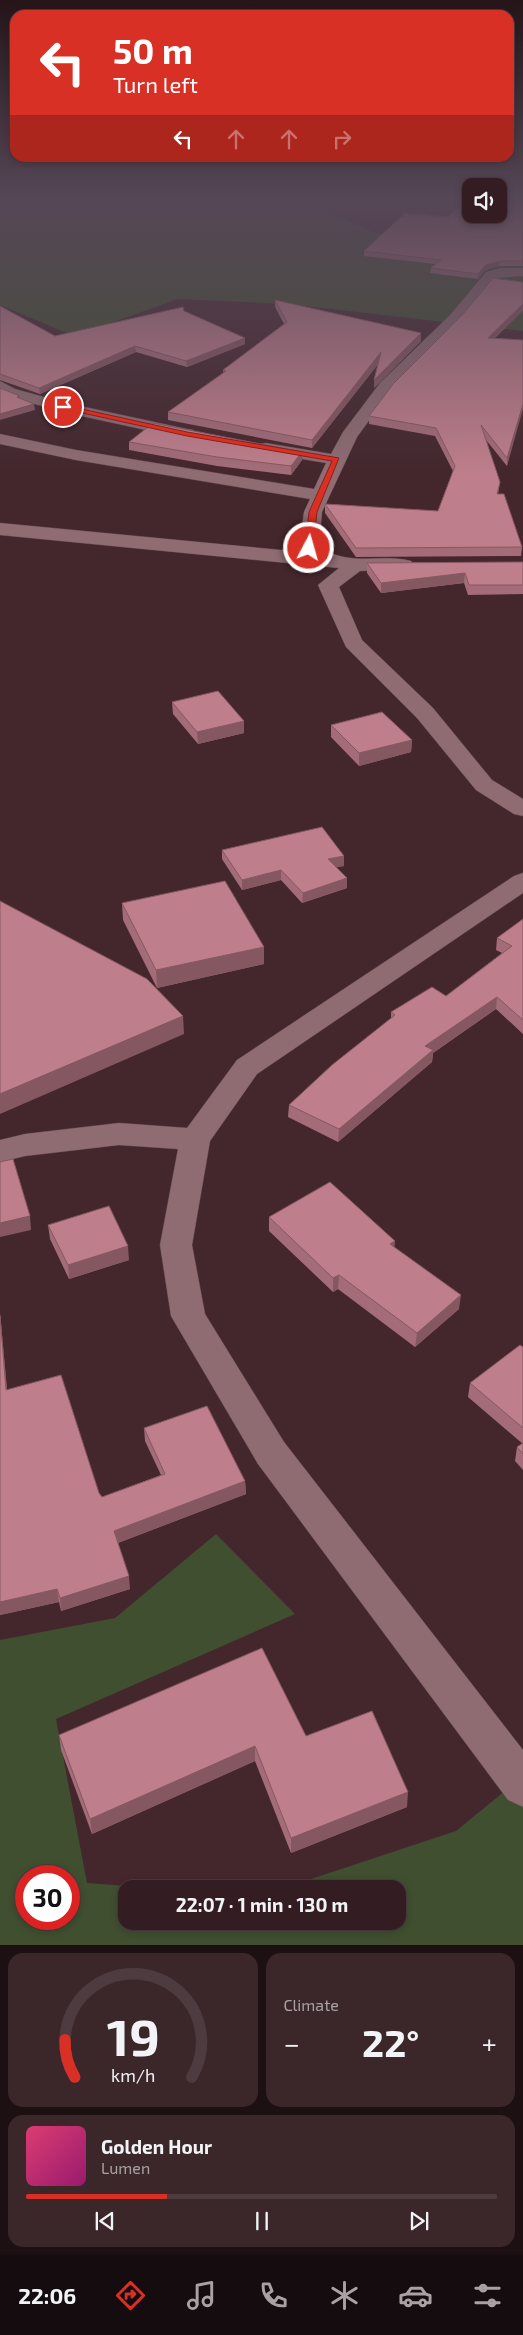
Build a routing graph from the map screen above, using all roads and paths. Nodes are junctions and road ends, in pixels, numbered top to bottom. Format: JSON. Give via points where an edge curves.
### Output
{"nodes":[{"id":1,"x":477,"y":291,"type":"edge"},
{"id":2,"x":0,"y":386,"type":"edge"},
{"id":3,"x":206,"y":437,"type":"edge"},
{"id":4,"x":0,"y":439,"type":"edge"},
{"id":5,"x":252,"y":445,"type":"edge"},
{"id":6,"x":336,"y":460,"type":"junction"},
{"id":7,"x":321,"y":495,"type":"junction"},
{"id":8,"x":0,"y":529,"type":"edge"},
{"id":9,"x":325,"y":560,"type":"junction"},
{"id":10,"x":356,"y":565,"type":"junction"},
{"id":11,"x":425,"y":565,"type":"edge"},
{"id":12,"x":523,"y":810,"type":"edge"},
{"id":13,"x":523,"y":881,"type":"edge"},
{"id":14,"x":195,"y":1139,"type":"junction"},
{"id":15,"x":0,"y":1151,"type":"edge"},
{"id":16,"x":523,"y":1785,"type":"edge"}],
"edges":[{"from":1,"to":6,"type":"street","via":[[456,317],[386,386],[348,436]]},
{"from":2,"to":3,"type":"street","via":[[9,392],[63,407]]},
{"from":4,"to":7,"type":"street","via":[[76,455]]},
{"from":5,"to":6,"type":"street"},
{"from":6,"to":7,"type":"street"},
{"from":7,"to":9,"type":"street","via":[[313,512],[309,548]]},
{"from":8,"to":9,"type":"street"},
{"from":9,"to":10,"type":"street"},
{"from":10,"to":11,"type":"street"},
{"from":10,"to":12,"type":"street","via":[[328,585],[354,643],[425,713],[484,785]]},
{"from":13,"to":14,"type":"street","via":[[247,1068]]},
{"from":14,"to":15,"type":"street","via":[[119,1134]]},
{"from":14,"to":16,"type":"street","via":[[176,1245],[188,1316],[272,1453]]}]}
